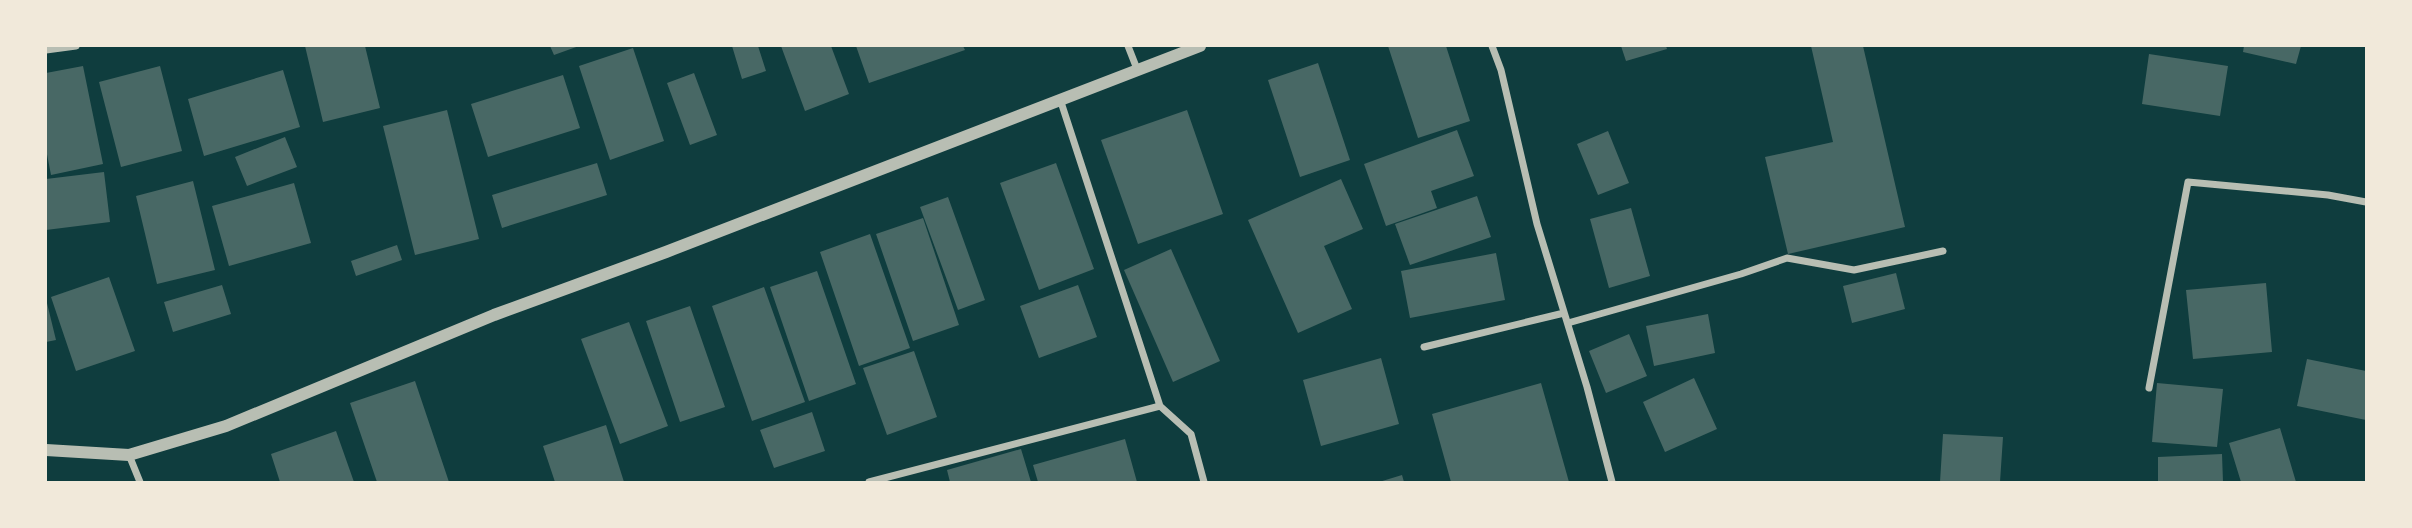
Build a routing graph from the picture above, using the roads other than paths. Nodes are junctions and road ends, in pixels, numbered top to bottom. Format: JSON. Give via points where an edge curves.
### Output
{"nodes":[{"id":1,"x":76,"y":46,"type":"edge"},
{"id":2,"x":1128,"y":46,"type":"edge"},
{"id":3,"x":1200,"y":46,"type":"edge"},
{"id":4,"x":1492,"y":46,"type":"edge"},
{"id":5,"x":46,"y":50,"type":"edge"},
{"id":6,"x":1137,"y":69,"type":"junction"},
{"id":7,"x":1060,"y":99,"type":"junction"},
{"id":8,"x":2367,"y":202,"type":"edge"},
{"id":9,"x":1943,"y":251,"type":"dead end"},
{"id":10,"x":1564,"y":313,"type":"junction"},
{"id":11,"x":1568,"y":323,"type":"junction"},
{"id":12,"x":1424,"y":347,"type":"dead end"},
{"id":13,"x":2148,"y":388,"type":"dead end"},
{"id":14,"x":1160,"y":406,"type":"junction"},
{"id":15,"x":46,"y":450,"type":"edge"},
{"id":16,"x":130,"y":454,"type":"junction"},
{"id":17,"x":140,"y":482,"type":"edge"},
{"id":18,"x":869,"y":482,"type":"edge"},
{"id":19,"x":1204,"y":482,"type":"edge"},
{"id":20,"x":1612,"y":482,"type":"edge"}],
"edges":[{"from":1,"to":5,"type":"street"},
{"from":2,"to":6,"type":"street"},
{"from":3,"to":6,"type":"street"},
{"from":4,"to":10,"type":"street"},
{"from":6,"to":7,"type":"street"},
{"from":7,"to":14,"type":"street"},
{"from":7,"to":16,"type":"street","via":[[494,315],[226,426]]},
{"from":8,"to":13,"type":"street","via":[[2188,182]]},
{"from":9,"to":11,"type":"street","via":[[1854,270],[1787,258]]},
{"from":10,"to":11,"type":"street"},
{"from":10,"to":12,"type":"street"},
{"from":11,"to":20,"type":"street"},
{"from":14,"to":18,"type":"street"},
{"from":14,"to":19,"type":"street","via":[[1191,434]]},
{"from":15,"to":16,"type":"street"},
{"from":16,"to":17,"type":"street"}]}
